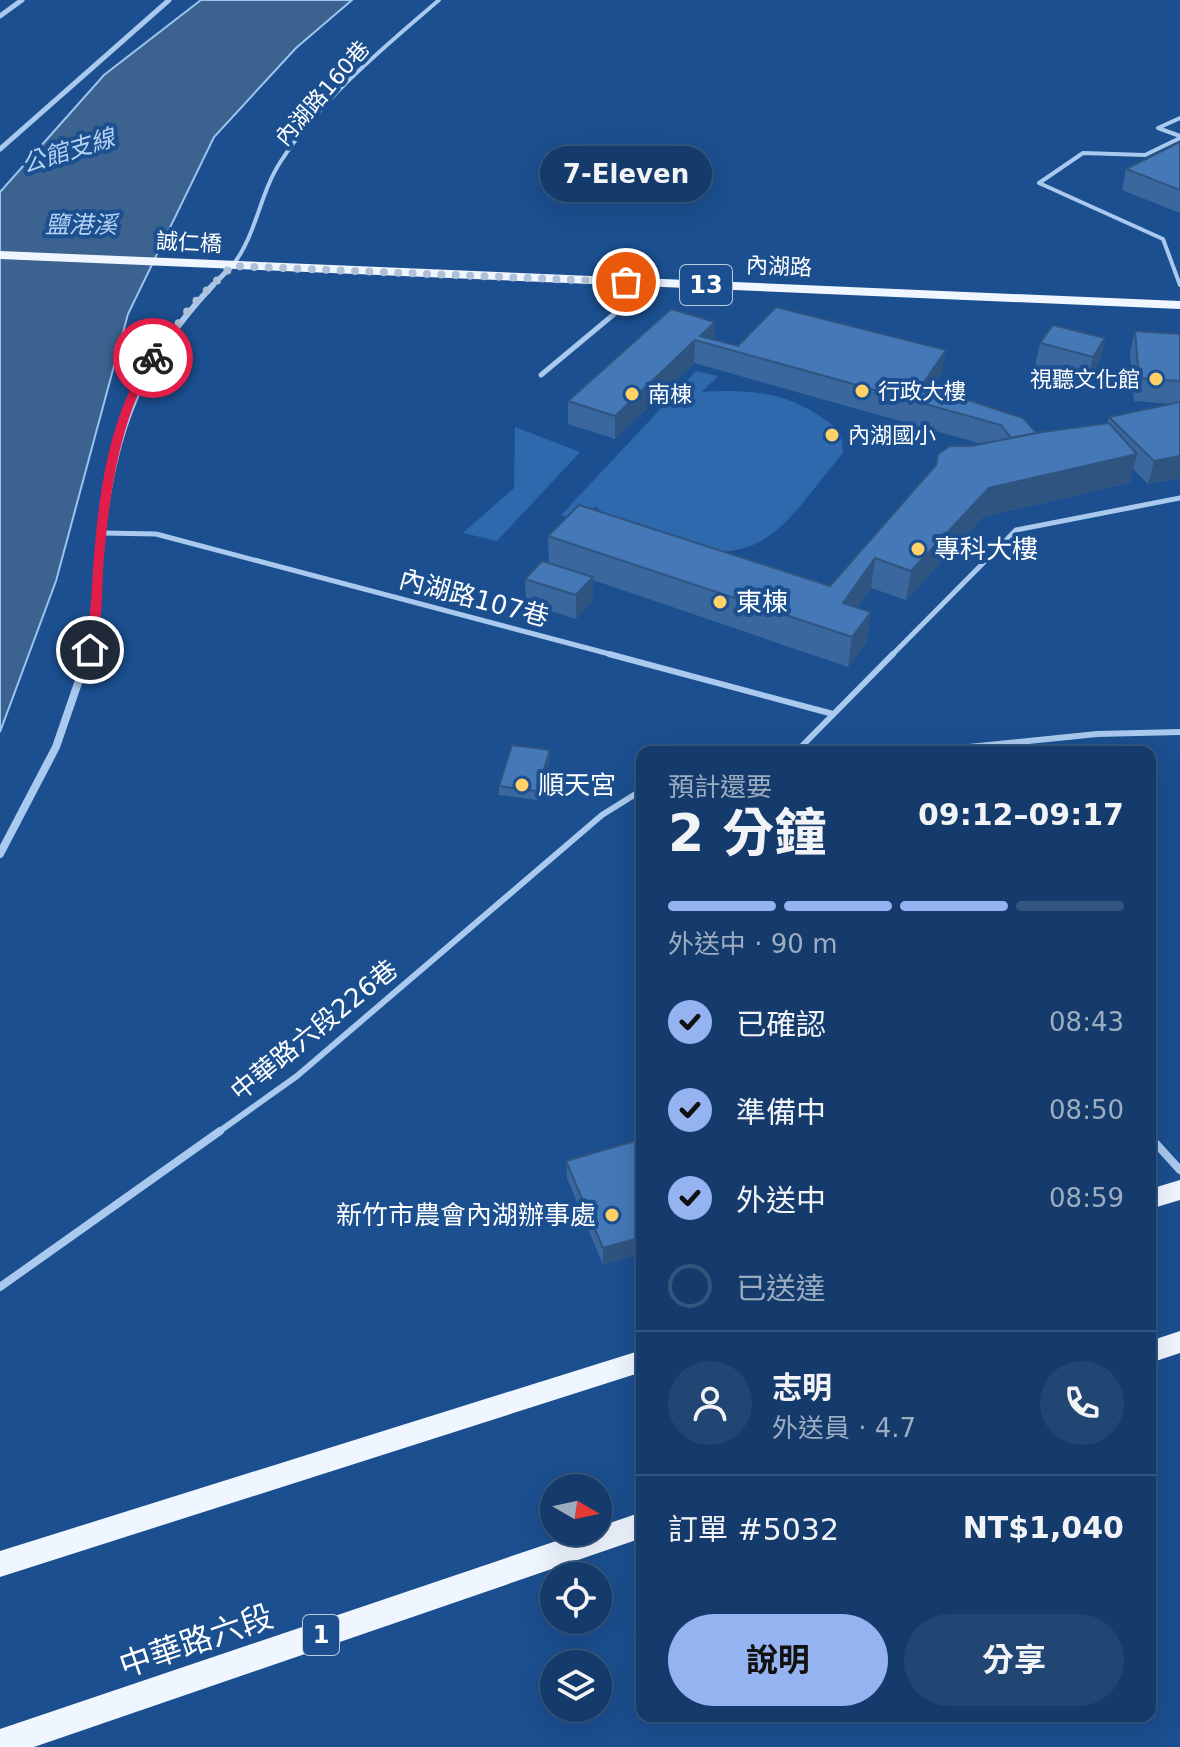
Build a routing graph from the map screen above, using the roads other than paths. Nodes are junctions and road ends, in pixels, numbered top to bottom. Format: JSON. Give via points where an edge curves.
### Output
{"nodes":[{"id":1,"x":22,"y":0,"type":"edge"},
{"id":2,"x":169,"y":0,"type":"edge"},
{"id":3,"x":439,"y":0,"type":"edge"},
{"id":4,"x":0,"y":16,"type":"edge"},
{"id":5,"x":1180,"y":118,"type":"edge"},
{"id":6,"x":1180,"y":137,"type":"edge"},
{"id":7,"x":0,"y":149,"type":"edge"},
{"id":8,"x":0,"y":255,"type":"edge"},
{"id":9,"x":232,"y":266,"type":"junction"},
{"id":10,"x":626,"y":282,"type":"junction"},
{"id":11,"x":1180,"y":285,"type":"edge"},
{"id":12,"x":1180,"y":305,"type":"edge"},
{"id":13,"x":541,"y":375,"type":"dead end"},
{"id":14,"x":1180,"y":498,"type":"edge"},
{"id":15,"x":103,"y":533,"type":"junction"},
{"id":16,"x":833,"y":714,"type":"junction"},
{"id":17,"x":1180,"y":732,"type":"edge"},
{"id":18,"x":802,"y":746,"type":"edge"},
{"id":19,"x":978,"y":746,"type":"edge"},
{"id":20,"x":636,"y":794,"type":"edge"},
{"id":21,"x":0,"y":854,"type":"edge"},
{"id":22,"x":1156,"y":1144,"type":"edge"},
{"id":23,"x":1180,"y":1170,"type":"edge"},
{"id":24,"x":1180,"y":1190,"type":"edge"},
{"id":25,"x":1156,"y":1197,"type":"edge"},
{"id":26,"x":0,"y":1287,"type":"edge"},
{"id":27,"x":1180,"y":1342,"type":"edge"},
{"id":28,"x":1156,"y":1350,"type":"edge"},
{"id":29,"x":636,"y":1363,"type":"edge"},
{"id":30,"x":636,"y":1527,"type":"edge"},
{"id":31,"x":0,"y":1564,"type":"edge"},
{"id":32,"x":0,"y":1744,"type":"edge"}],
"edges":[{"from":1,"to":4,"type":"street"},
{"from":2,"to":7,"type":"street"},
{"from":3,"to":9,"type":"lane","name":"內湖路160巷","via":[[374,56],[299,138],[265,189],[248,249]]},
{"from":5,"to":6,"type":"lane","via":[[1158,128]]},
{"from":6,"to":11,"type":"lane","via":[[1145,155],[1083,153],[1039,183],[1163,239]]},
{"from":8,"to":9,"type":"main road","name":"誠仁橋","number":"13"},
{"from":9,"to":10,"type":"main road","name":"內湖路","number":"13"},
{"from":9,"to":15,"type":"street","via":[[192,305],[141,375],[112,458]]},
{"from":10,"to":12,"type":"main road","name":"內湖路","number":"13"},
{"from":10,"to":13,"type":"lane","via":[[625,305]]},
{"from":14,"to":16,"type":"lane","via":[[1016,530]]},
{"from":15,"to":16,"type":"lane","name":"內湖路107巷","via":[[156,534]]},
{"from":15,"to":21,"type":"street","via":[[95,628],[78,693],[40,788]]},
{"from":16,"to":18,"type":"lane"},
{"from":17,"to":19,"type":"lane"},
{"from":20,"to":26,"type":"lane","name":"中華路六段226巷","via":[[602,815],[297,1076]]},
{"from":22,"to":23,"type":"lane"},
{"from":24,"to":25,"type":"main road"},
{"from":27,"to":28,"type":"main road"},
{"from":29,"to":31,"type":"main road"},
{"from":30,"to":32,"type":"main road","name":"中華路六段","number":"1"}]}
